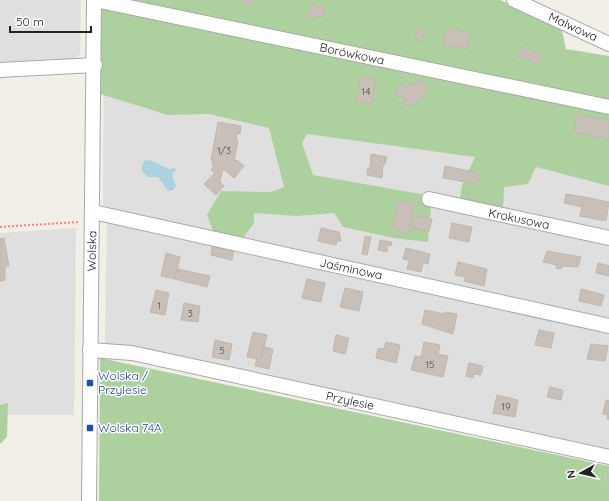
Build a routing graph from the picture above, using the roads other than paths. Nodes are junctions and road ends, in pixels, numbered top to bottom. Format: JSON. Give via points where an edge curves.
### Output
{"nodes":[{"id":1,"x":94,"y":0,"type":"edge"},
{"id":2,"x":514,"y":0,"type":"edge"},
{"id":3,"x":609,"y":44,"type":"edge"},
{"id":4,"x":95,"y":65,"type":"junction"},
{"id":5,"x":0,"y":70,"type":"edge"},
{"id":6,"x":609,"y":107,"type":"edge"},
{"id":7,"x":429,"y":199,"type":"dead end"},
{"id":8,"x":93,"y":217,"type":"junction"},
{"id":9,"x":609,"y":238,"type":"edge"},
{"id":10,"x":609,"y":326,"type":"edge"},
{"id":11,"x":90,"y":350,"type":"junction"},
{"id":12,"x":609,"y":457,"type":"edge"},
{"id":13,"x":89,"y":501,"type":"edge"}],
"edges":[{"from":1,"to":4,"type":"street","name":"Wolska"},
{"from":1,"to":6,"type":"street","name":"Borówkowa"},
{"from":2,"to":3,"type":"street","name":"Malwowa"},
{"from":4,"to":5,"type":"street"},
{"from":4,"to":8,"type":"street","name":"Wolska"},
{"from":7,"to":9,"type":"street","name":"Krokusowa"},
{"from":8,"to":10,"type":"street","name":"Jaśminowa"},
{"from":8,"to":11,"type":"street","name":"Wolska"},
{"from":11,"to":12,"type":"street","name":"Przylesie","via":[[132,353]]},
{"from":11,"to":13,"type":"street","name":"Wolska"}]}
